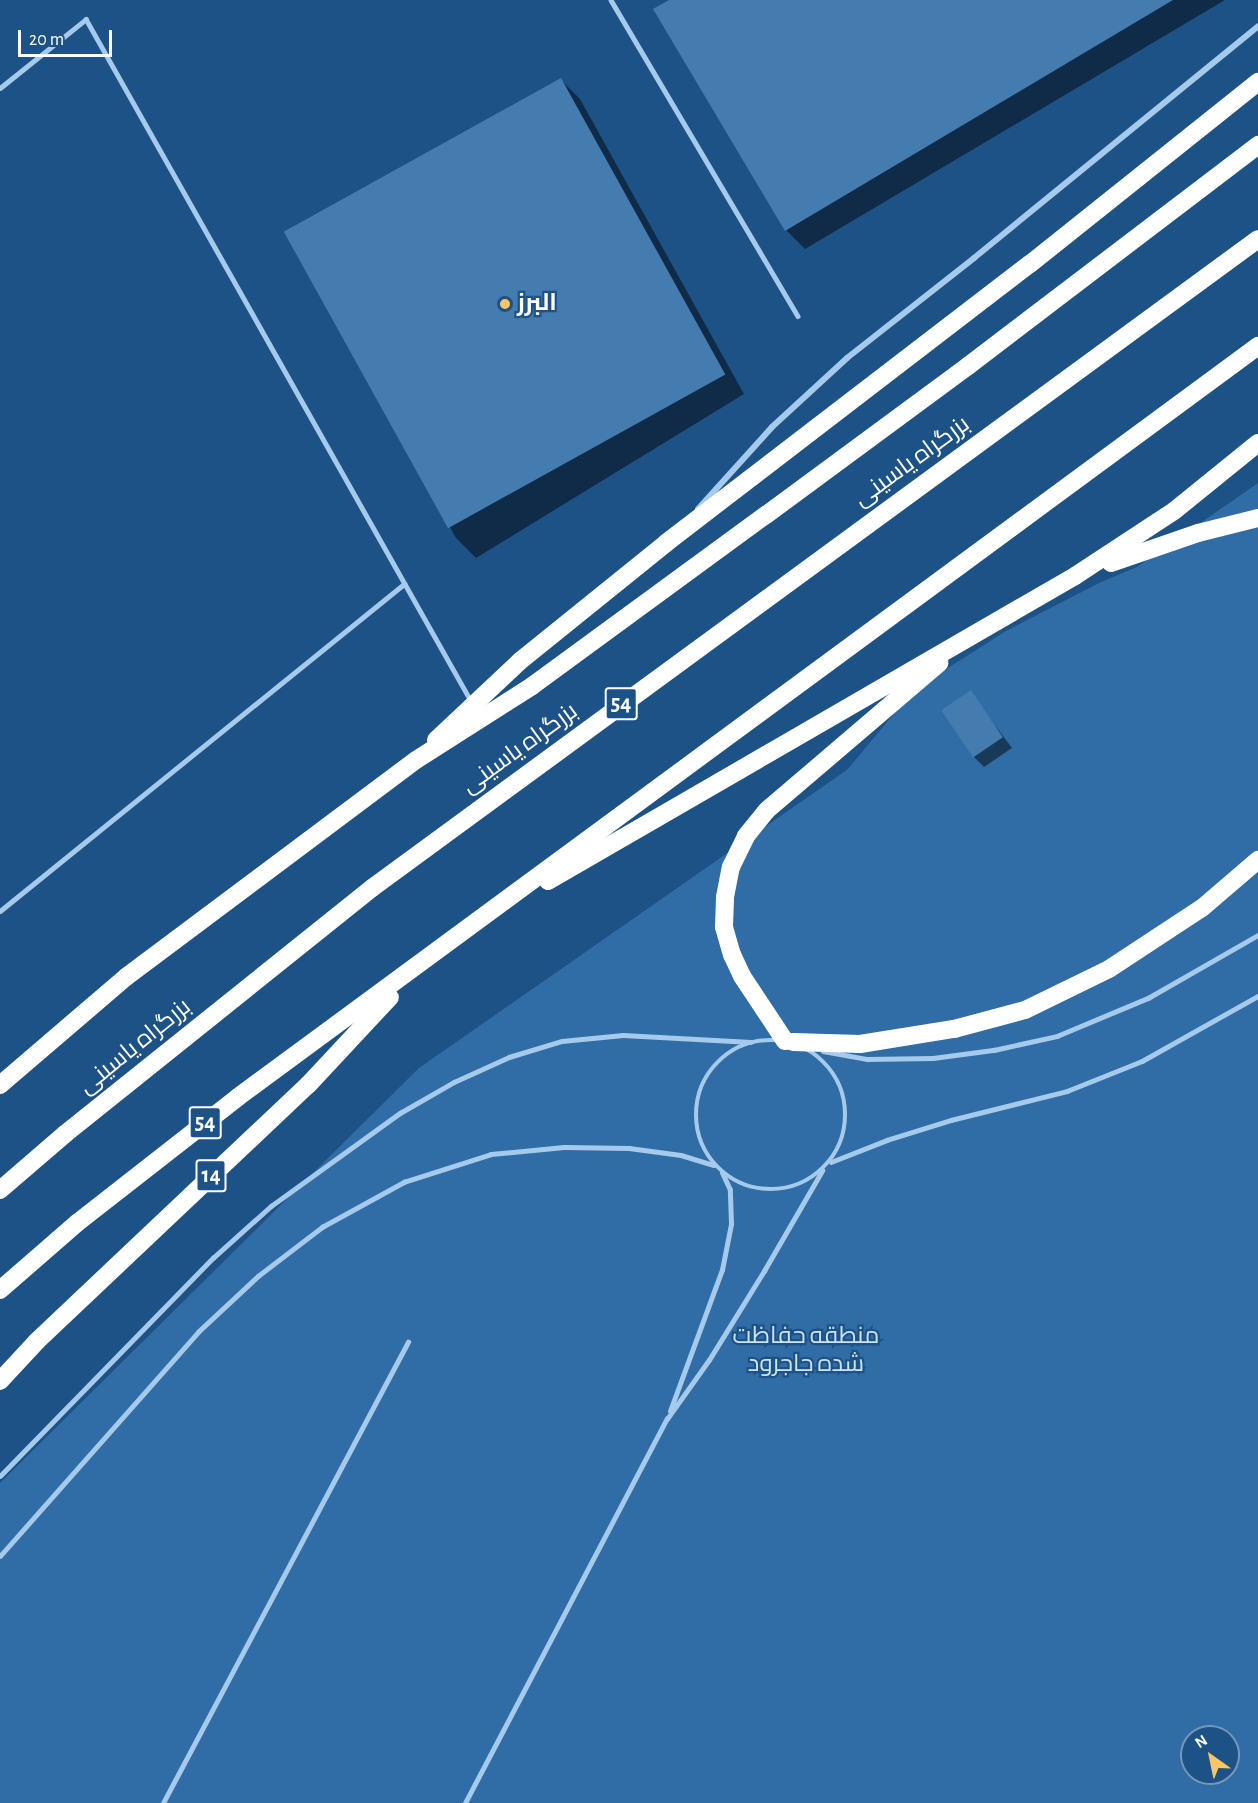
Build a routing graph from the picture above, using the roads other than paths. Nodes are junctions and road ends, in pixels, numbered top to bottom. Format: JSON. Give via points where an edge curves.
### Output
{"nodes":[{"id":1,"x":610,"y":0,"type":"edge"},
{"id":2,"x":1258,"y":26,"type":"edge"},
{"id":3,"x":1258,"y":81,"type":"edge"},
{"id":4,"x":0,"y":88,"type":"edge"},
{"id":5,"x":1258,"y":145,"type":"edge"},
{"id":6,"x":1258,"y":239,"type":"edge"},
{"id":7,"x":798,"y":316,"type":"dead end"},
{"id":8,"x":1258,"y":346,"type":"edge"},
{"id":9,"x":1258,"y":443,"type":"edge"},
{"id":10,"x":1258,"y":457,"type":"edge"},
{"id":11,"x":1174,"y":511,"type":"junction"},
{"id":12,"x":1258,"y":518,"type":"edge"},
{"id":13,"x":666,"y":543,"type":"junction"},
{"id":14,"x":1075,"y":576,"type":"junction"},
{"id":15,"x":404,"y":584,"type":"junction"},
{"id":16,"x":970,"y":636,"type":"junction"},
{"id":17,"x":472,"y":703,"type":"junction"},
{"id":18,"x":416,"y":760,"type":"junction"},
{"id":19,"x":1258,"y":861,"type":"edge"},
{"id":20,"x":0,"y":911,"type":"edge"},
{"id":21,"x":472,"y":926,"type":"junction"},
{"id":22,"x":1258,"y":935,"type":"edge"},
{"id":23,"x":418,"y":966,"type":"junction"},
{"id":24,"x":1258,"y":996,"type":"edge"},
{"id":25,"x":751,"y":1042,"type":"junction"},
{"id":26,"x":795,"y":1044,"type":"junction"},
{"id":27,"x":0,"y":1085,"type":"edge"},
{"id":28,"x":831,"y":1162,"type":"junction"},
{"id":29,"x":714,"y":1165,"type":"junction"},
{"id":30,"x":822,"y":1171,"type":"junction"},
{"id":31,"x":722,"y":1173,"type":"junction"},
{"id":32,"x":0,"y":1190,"type":"edge"},
{"id":33,"x":0,"y":1290,"type":"edge"},
{"id":34,"x":37,"y":1341,"type":"junction"},
{"id":35,"x":408,"y":1342,"type":"dead end"},
{"id":36,"x":0,"y":1373,"type":"edge"},
{"id":37,"x":0,"y":1381,"type":"edge"},
{"id":38,"x":668,"y":1419,"type":"junction"},
{"id":39,"x":0,"y":1476,"type":"edge"},
{"id":40,"x":0,"y":1556,"type":"edge"},
{"id":41,"x":163,"y":1803,"type":"edge"},
{"id":42,"x":465,"y":1803,"type":"edge"}],
"edges":[{"from":1,"to":7,"type":"lane"},
{"from":2,"to":13,"type":"street","via":[[847,358],[772,427]]},
{"from":3,"to":13,"type":"highway","via":[[1030,264]]},
{"from":4,"to":15,"type":"lane","via":[[86,19]]},
{"from":5,"to":18,"type":"highway","via":[[968,366],[532,686]]},
{"from":6,"to":32,"type":"highway","name":"بزرگراه یاسینی","number":"54","via":[[372,888],[64,1134]]},
{"from":8,"to":21,"type":"highway","number":"54"},
{"from":9,"to":11,"type":"highway"},
{"from":10,"to":11,"type":"highway"},
{"from":11,"to":14,"type":"highway"},
{"from":12,"to":14,"type":"highway","via":[[1168,542]]},
{"from":13,"to":17,"type":"highway"},
{"from":14,"to":16,"type":"highway"},
{"from":15,"to":17,"type":"lane"},
{"from":15,"to":20,"type":"lane"},
{"from":16,"to":21,"type":"highway"},
{"from":16,"to":26,"type":"highway","via":[[766,811],[746,836],[731,867],[724,927],[732,955],[742,976]]},
{"from":17,"to":18,"type":"highway"},
{"from":18,"to":27,"type":"highway","via":[[126,977]]},
{"from":19,"to":26,"type":"highway","via":[[1202,908],[1109,969],[1025,1010],[915,1036],[860,1044]]},
{"from":21,"to":23,"type":"highway","number":"54"},
{"from":22,"to":26,"type":"lane","via":[[1148,998],[1057,1036],[933,1058],[867,1059]]},
{"from":23,"to":33,"type":"highway","number":"54","via":[[229,1104],[77,1223]]},
{"from":23,"to":34,"type":"highway","number":"14","via":[[308,1085]]},
{"from":24,"to":28,"type":"lane","via":[[1142,1061],[1067,1091],[951,1120]]},
{"from":25,"to":26,"type":"lane"},
{"from":25,"to":29,"type":"lane","via":[[728,1053],[710,1071],[699,1094],[695,1119],[701,1143]]},
{"from":25,"to":39,"type":"lane","via":[[622,1035],[562,1041],[509,1057],[400,1113],[271,1206],[221,1251]]},
{"from":26,"to":28,"type":"lane","via":[[825,1061],[846,1100],[847,1122],[842,1143]]},
{"from":28,"to":30,"type":"lane"},
{"from":29,"to":31,"type":"lane"},
{"from":29,"to":40,"type":"lane","via":[[681,1155],[629,1148],[564,1148],[491,1155],[394,1187],[322,1227],[258,1275],[198,1332]]},
{"from":30,"to":31,"type":"lane","via":[[805,1183],[784,1190],[741,1185]]},
{"from":30,"to":38,"type":"lane","via":[[758,1281]]},
{"from":31,"to":38,"type":"lane","via":[[730,1190],[731,1224],[722,1270]]},
{"from":34,"to":36,"type":"highway"},
{"from":34,"to":37,"type":"highway","number":"14"},
{"from":35,"to":41,"type":"lane"},
{"from":38,"to":42,"type":"lane"}]}
